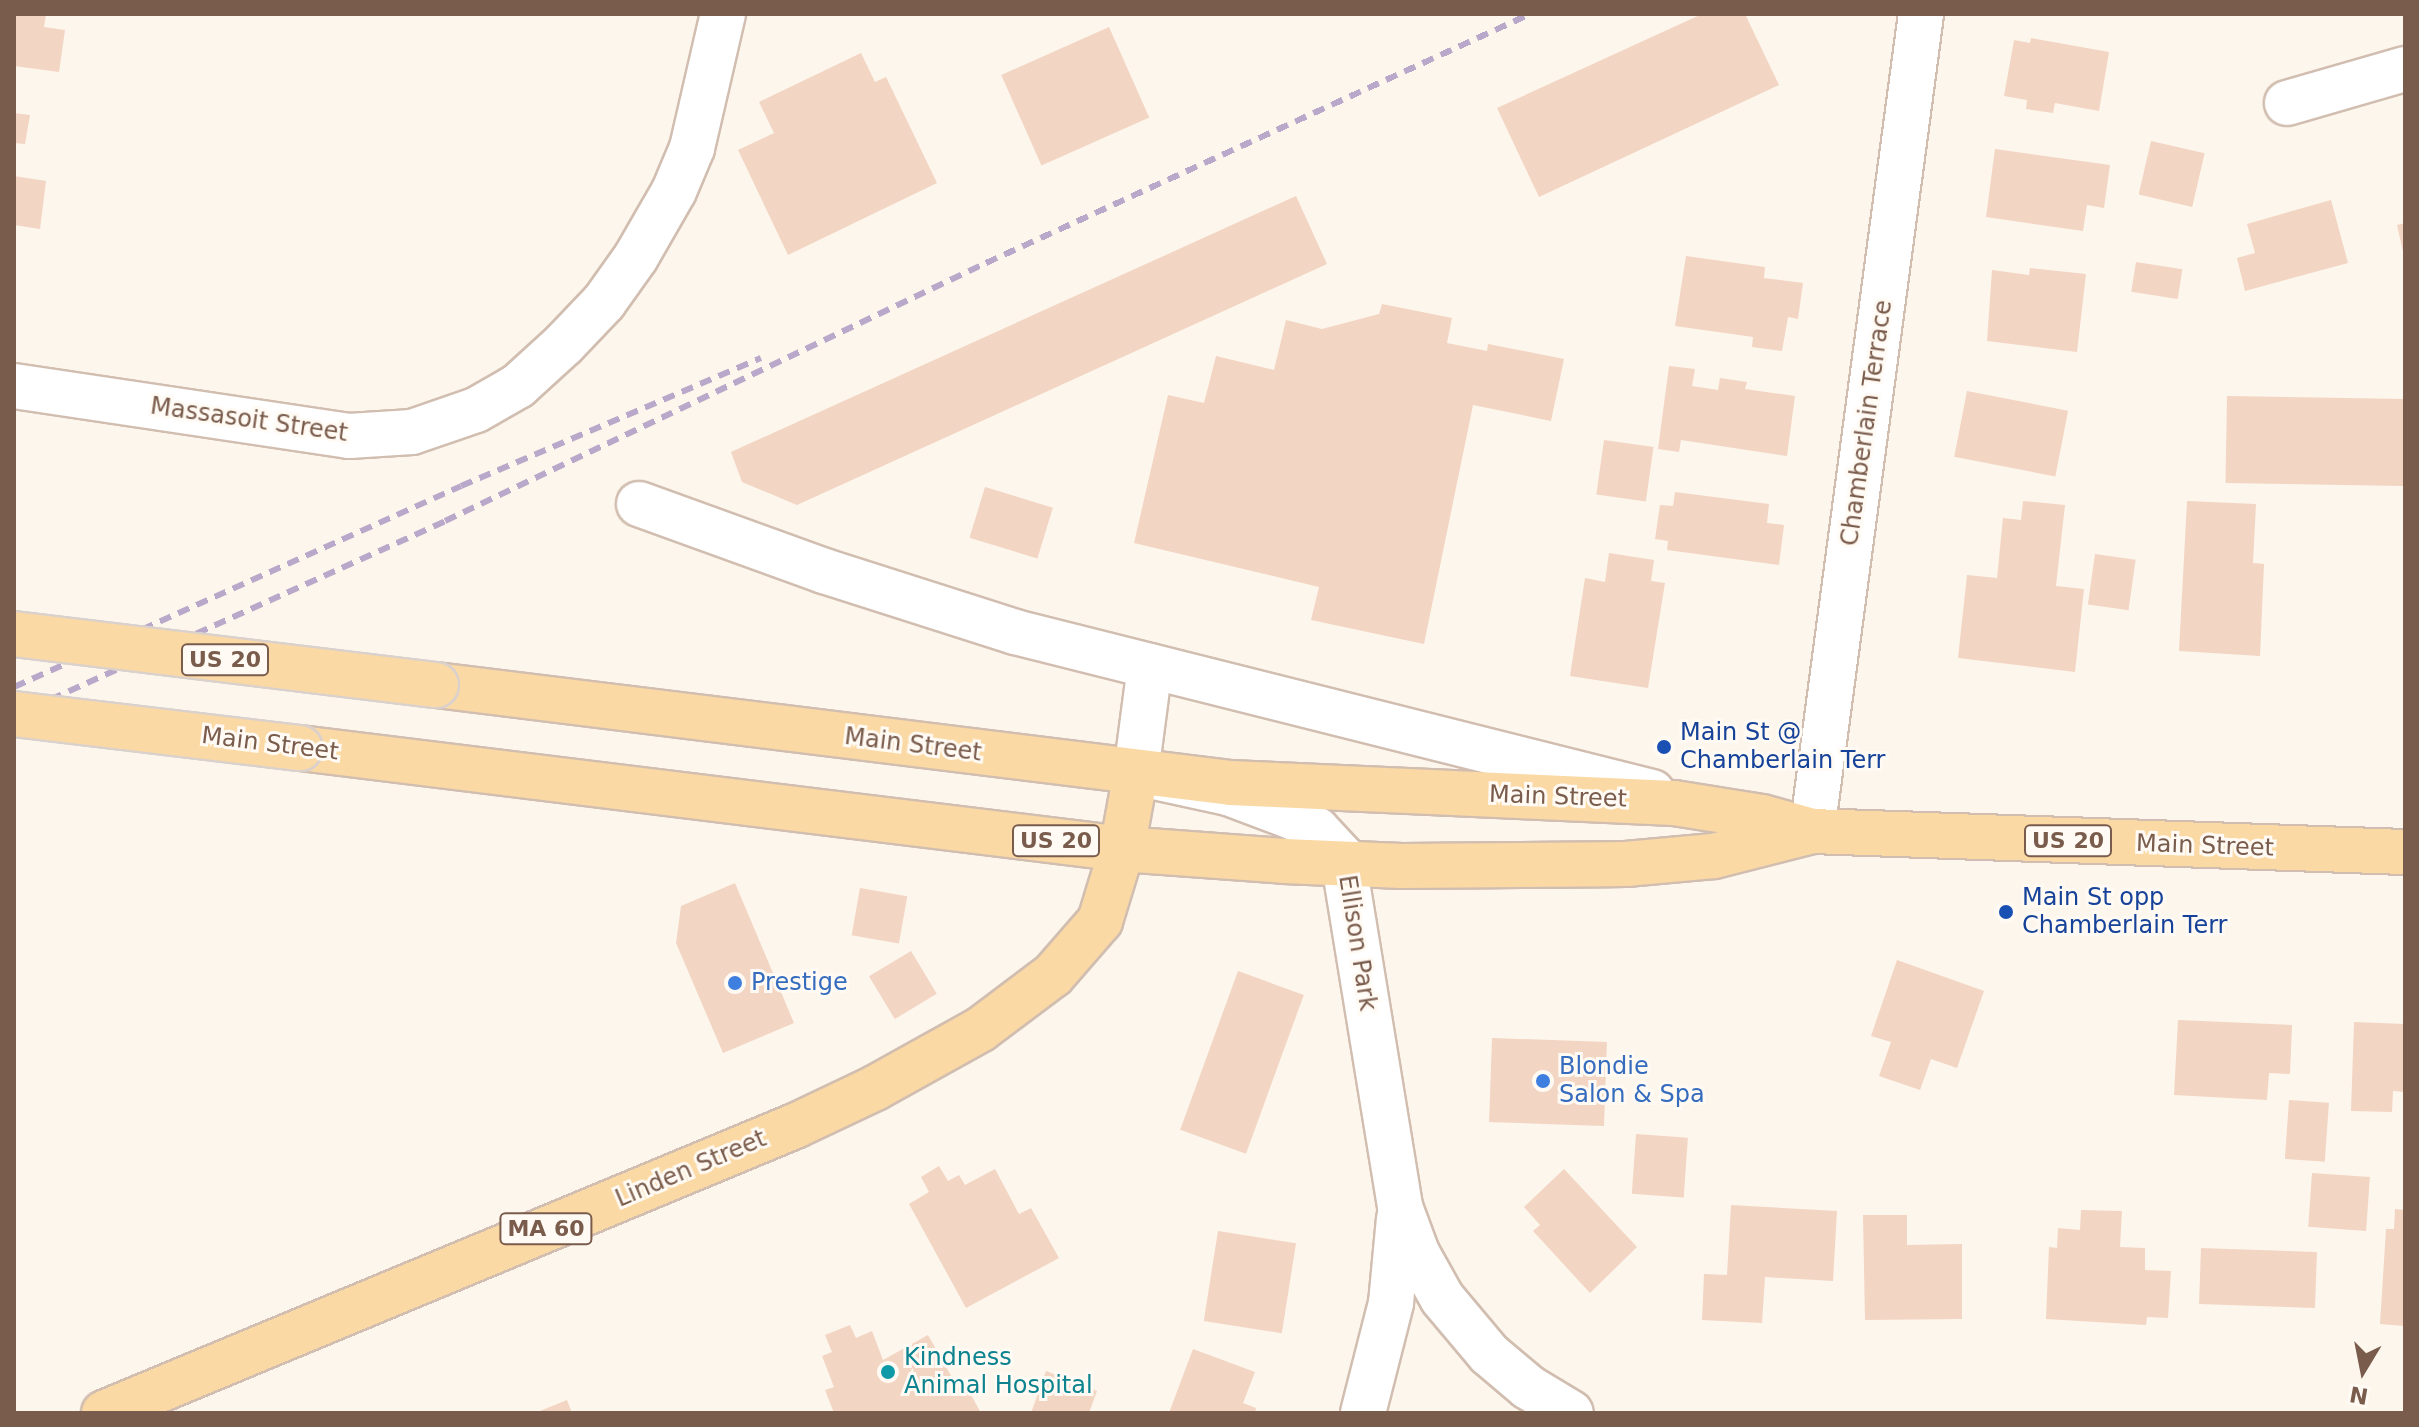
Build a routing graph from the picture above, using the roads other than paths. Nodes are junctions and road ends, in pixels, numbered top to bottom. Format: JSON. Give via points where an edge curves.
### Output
{"nodes":[{"id":1,"x":723,"y":14,"type":"edge"},
{"id":2,"x":1921,"y":14,"type":"edge"},
{"id":3,"x":2405,"y":69,"type":"edge"},
{"id":4,"x":2287,"y":103,"type":"dead end"},
{"id":5,"x":14,"y":386,"type":"edge"},
{"id":6,"x":639,"y":504,"type":"dead end"},
{"id":7,"x":14,"y":634,"type":"edge"},
{"id":8,"x":1150,"y":666,"type":"junction"},
{"id":9,"x":14,"y":714,"type":"edge"},
{"id":10,"x":1136,"y":773,"type":"junction"},
{"id":11,"x":1724,"y":810,"type":"junction"},
{"id":12,"x":1812,"y":831,"type":"junction"},
{"id":13,"x":1122,"y":849,"type":"junction"},
{"id":14,"x":2405,"y":852,"type":"edge"},
{"id":15,"x":1345,"y":864,"type":"junction"},
{"id":16,"x":1400,"y":1207,"type":"junction"},
{"id":17,"x":104,"y":1413,"type":"edge"},
{"id":18,"x":1363,"y":1413,"type":"edge"},
{"id":19,"x":1571,"y":1413,"type":"edge"}],
"edges":[{"from":1,"to":5,"type":"street","name":"Massasoit Street","via":[[692,148],[643,246],[604,302],[564,344],[518,386],[476,410],[412,432],[349,436]]},
{"from":2,"to":12,"type":"street","name":"Chamberlain Terrace"},
{"from":3,"to":4,"type":"street"},
{"from":6,"to":8,"type":"street","via":[[956,614]]},
{"from":7,"to":10,"type":"main road","name":"Main Street","number":"US 20","bridge":true},
{"from":8,"to":10,"type":"street"},
{"from":8,"to":11,"type":"street"},
{"from":9,"to":13,"type":"main road","name":"Main Street","number":"US 20","bridge":true},
{"from":10,"to":11,"type":"main road","name":"Main Street","number":"US 20","via":[[1231,783],[1623,799]]},
{"from":10,"to":13,"type":"main road","name":"Linden Street","number":"MA 60"},
{"from":10,"to":15,"type":"street","name":"Ellison Park","via":[[1228,793],[1292,817],[1327,839]]},
{"from":11,"to":12,"type":"main road","name":"Main Street","number":"US 20"},
{"from":12,"to":14,"type":"main road","name":"Main Street","number":"US 20"},
{"from":12,"to":15,"type":"main road","name":"Main Street","number":"US 20","via":[[1714,856],[1626,864]]},
{"from":13,"to":15,"type":"main road","name":"Main Street","number":"US 20"},
{"from":13,"to":17,"type":"main road","name":"Linden Street","number":"MA 60","via":[[1100,921],[1071,958],[1008,1011],[915,1067],[783,1131]]},
{"from":15,"to":16,"type":"street","name":"Ellison Park"},
{"from":16,"to":18,"type":"street","name":"Ellison Park","via":[[1391,1303]]},
{"from":16,"to":19,"type":"street","name":"Ellison Park","via":[[1428,1276],[1455,1316],[1509,1371]]}]}
